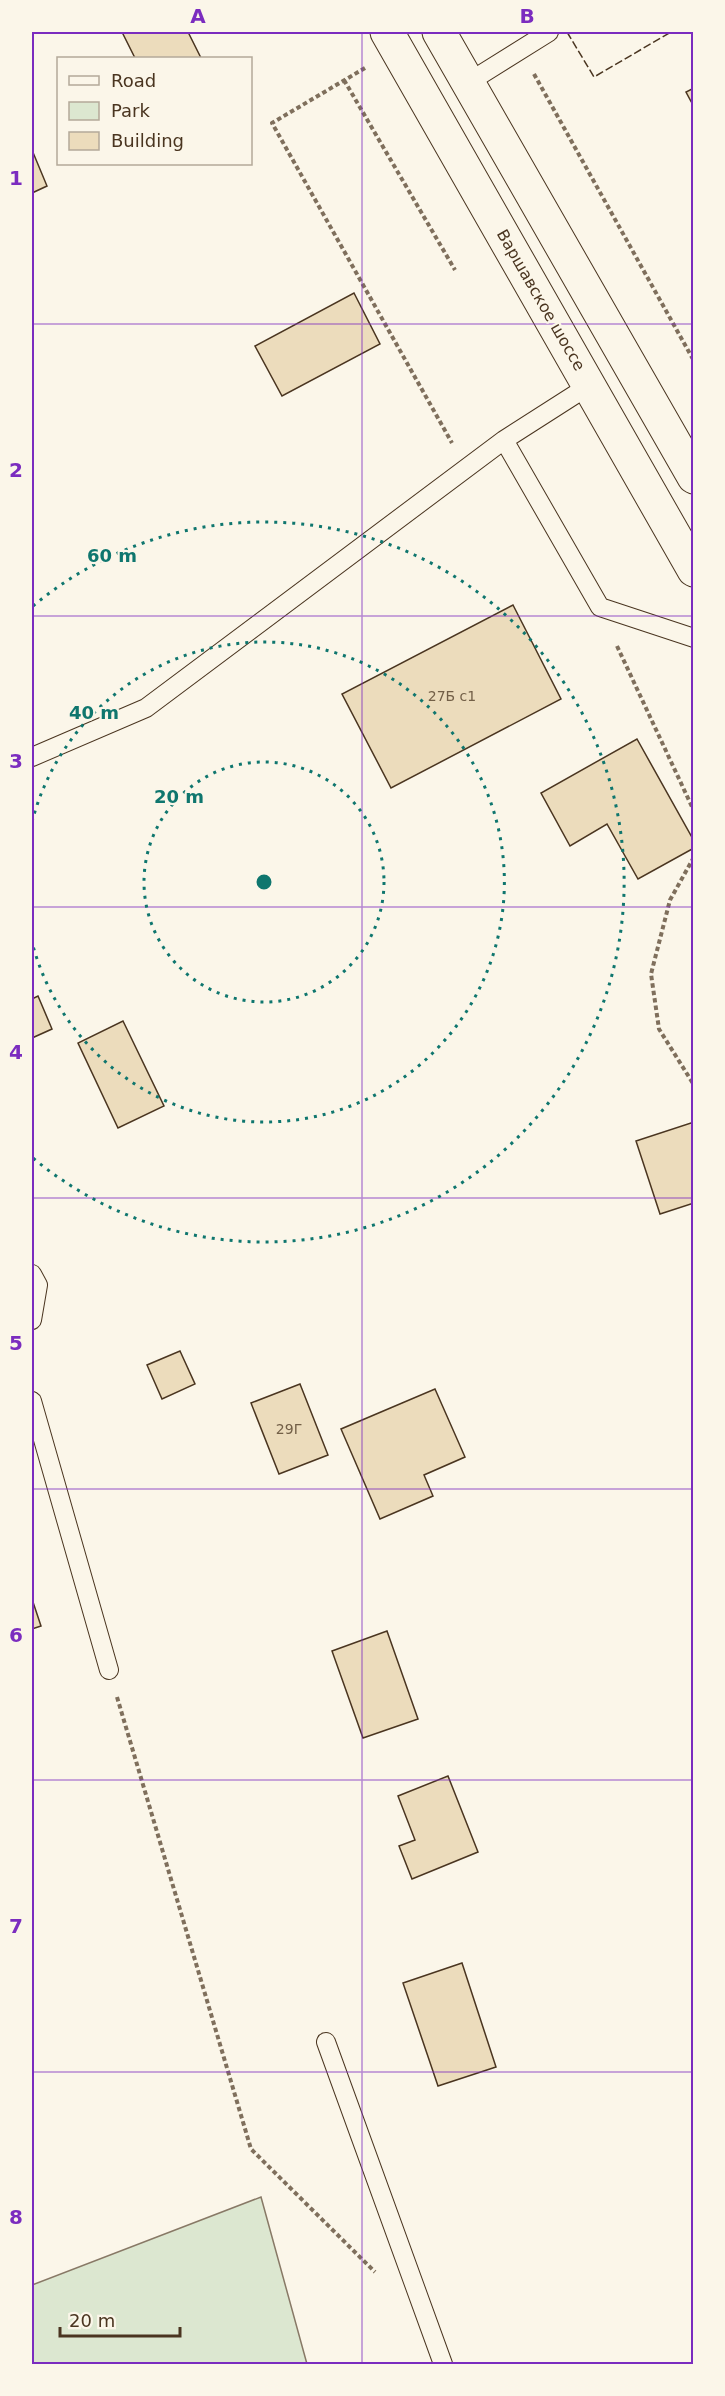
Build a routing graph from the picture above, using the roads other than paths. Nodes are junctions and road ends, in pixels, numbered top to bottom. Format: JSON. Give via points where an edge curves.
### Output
{"nodes":[{"id":1,"x":387,"y":32,"type":"edge"},
{"id":2,"x":439,"y":32,"type":"edge"},
{"id":3,"x":549,"y":32,"type":"edge"},
{"id":4,"x":469,"y":82,"type":"junction"},
{"id":5,"x":590,"y":385,"type":"junction"},
{"id":6,"x":504,"y":440,"type":"junction"},
{"id":7,"x":693,"y":477,"type":"edge"},
{"id":8,"x":693,"y":570,"type":"edge"},
{"id":9,"x":693,"y":638,"type":"edge"},
{"id":10,"x":32,"y":757,"type":"edge"},
{"id":11,"x":32,"y":1274,"type":"edge"},
{"id":12,"x":32,"y":1320,"type":"edge"},
{"id":13,"x":32,"y":1401,"type":"edge"},
{"id":14,"x":109,"y":1670,"type":"road end"},
{"id":15,"x":326,"y":2042,"type":"dead end"},
{"id":16,"x":443,"y":2364,"type":"edge"}],
"edges":[{"from":1,"to":5,"type":"main road","name":"Варшавское шоссе"},
{"from":2,"to":4,"type":"main road"},
{"from":3,"to":4,"type":"lane"},
{"from":4,"to":7,"type":"main road"},
{"from":5,"to":6,"type":"lane"},
{"from":5,"to":8,"type":"main road","name":"Варшавское шоссе"},
{"from":6,"to":9,"type":"lane","via":[[600,607]]},
{"from":6,"to":10,"type":"lane","via":[[146,708]]},
{"from":11,"to":12,"type":"lane","via":[[38,1285]]},
{"from":13,"to":14,"type":"lane"},
{"from":15,"to":16,"type":"lane"}]}
